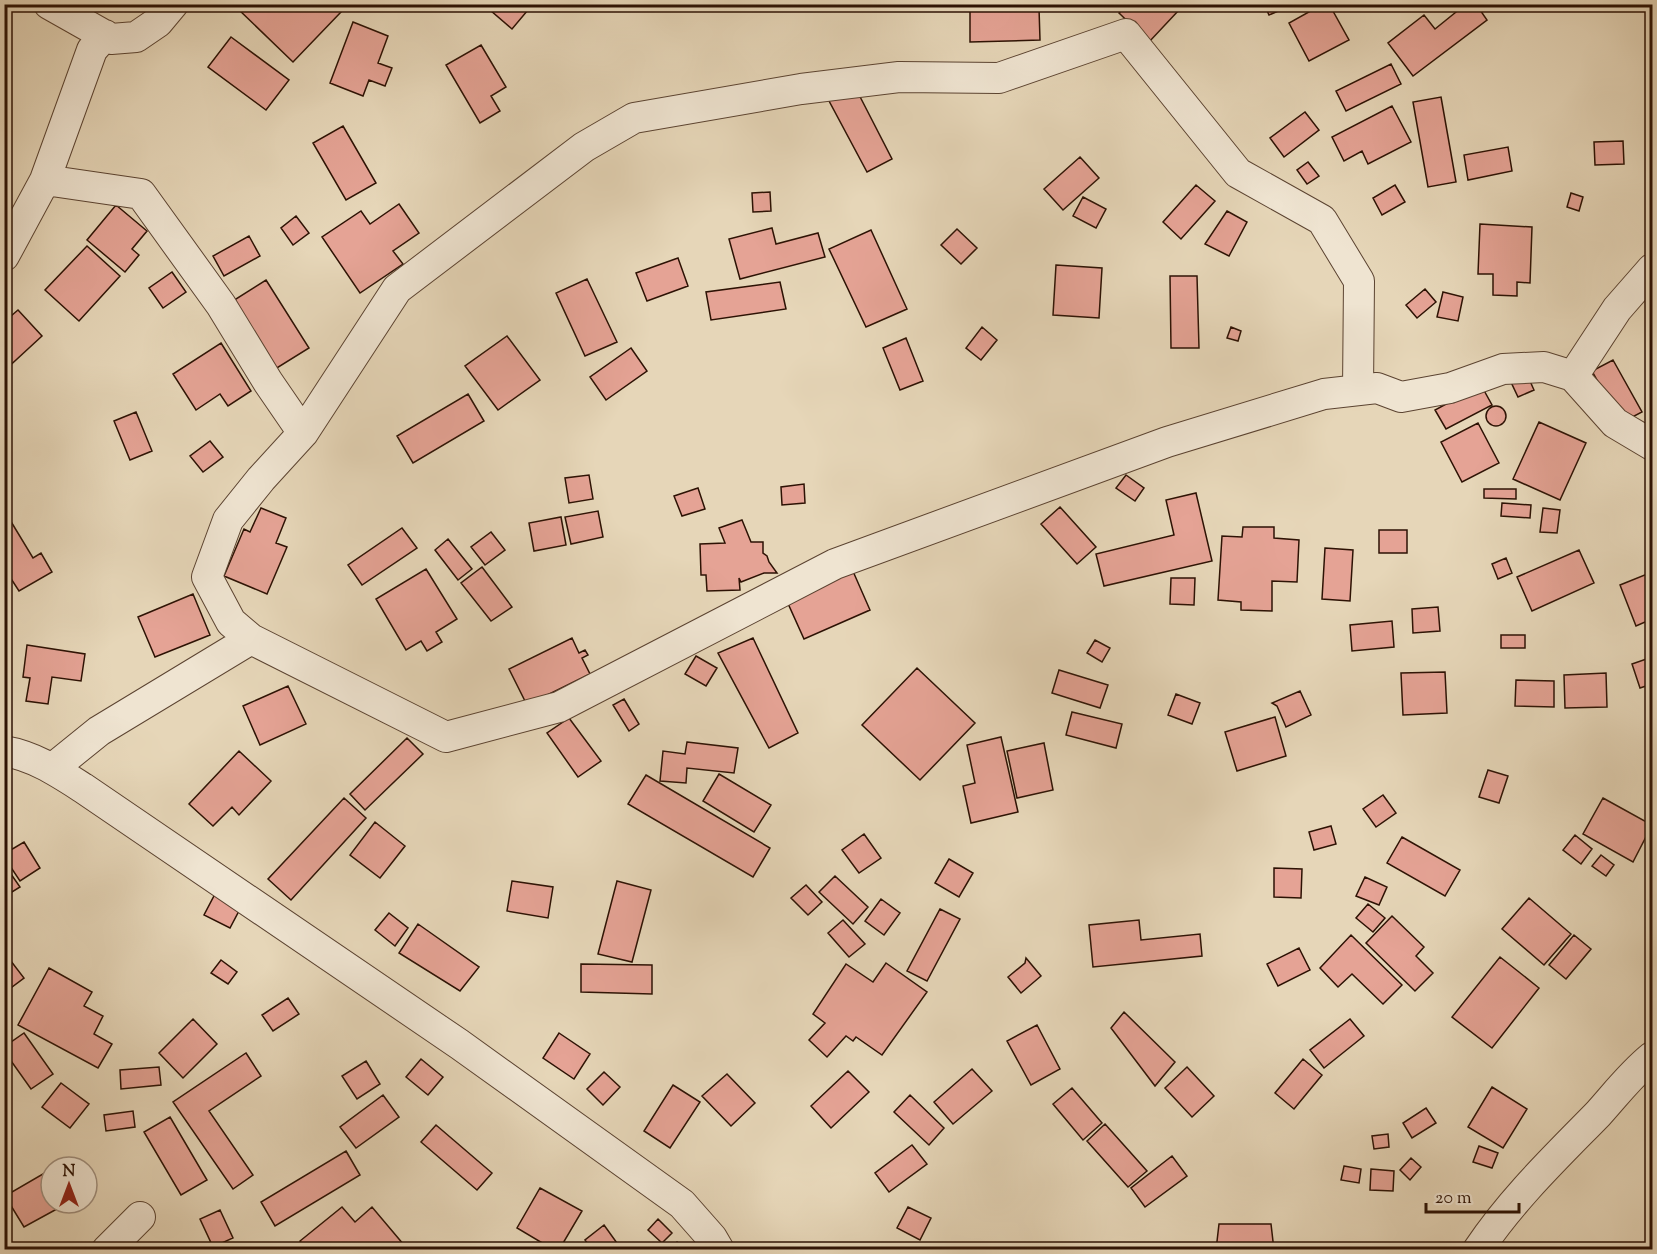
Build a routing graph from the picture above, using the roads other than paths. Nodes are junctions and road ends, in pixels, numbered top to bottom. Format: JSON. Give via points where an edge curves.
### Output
{"nodes":[{"id":1,"x":50,"y":4,"type":"edge"},
{"id":2,"x":173,"y":4,"type":"edge"},
{"id":3,"x":105,"y":35,"type":"junction"},
{"id":4,"x":45,"y":180,"type":"junction"},
{"id":5,"x":4,"y":255,"type":"edge"},
{"id":6,"x":1653,"y":269,"type":"edge"},
{"id":7,"x":1573,"y":376,"type":"junction"},
{"id":8,"x":1358,"y":390,"type":"junction"},
{"id":9,"x":303,"y":433,"type":"junction"},
{"id":10,"x":1653,"y":445,"type":"edge"},
{"id":11,"x":251,"y":639,"type":"junction"},
{"id":12,"x":4,"y":751,"type":"edge"},
{"id":13,"x":52,"y":769,"type":"junction"},
{"id":14,"x":1653,"y":1057,"type":"edge"},
{"id":15,"x":140,"y":1217,"type":"dead end"},
{"id":16,"x":107,"y":1250,"type":"edge"},
{"id":17,"x":719,"y":1250,"type":"edge"},
{"id":18,"x":1478,"y":1250,"type":"edge"}],
"edges":[{"from":1,"to":3,"type":"street"},
{"from":2,"to":3,"type":"street","via":[[158,22],[136,37],[111,39]]},
{"from":3,"to":4,"type":"street","via":[[92,50]]},
{"from":4,"to":5,"type":"street"},
{"from":4,"to":9,"type":"street","via":[[141,194],[221,305]]},
{"from":6,"to":7,"type":"street","via":[[1617,309]]},
{"from":7,"to":8,"type":"street","via":[[1544,367],[1503,369],[1450,388],[1401,398],[1377,388]]},
{"from":7,"to":10,"type":"street","via":[[1615,423]]},
{"from":8,"to":9,"type":"street","via":[[1359,281],[1322,220],[1238,173],[1126,34],[999,78],[899,77],[801,88],[634,118],[584,147],[397,289]]},
{"from":8,"to":11,"type":"street","via":[[1324,394],[1167,442],[834,564],[559,707],[446,737]]},
{"from":9,"to":11,"type":"street","via":[[228,519],[207,577],[231,622]]},
{"from":11,"to":13,"type":"street","via":[[99,731]]},
{"from":12,"to":13,"type":"street","via":[[21,754]]},
{"from":13,"to":17,"type":"street","via":[[459,1044],[672,1197]]},
{"from":14,"to":18,"type":"street","via":[[1637,1069],[1544,1168]]},
{"from":15,"to":16,"type":"street"}]}
